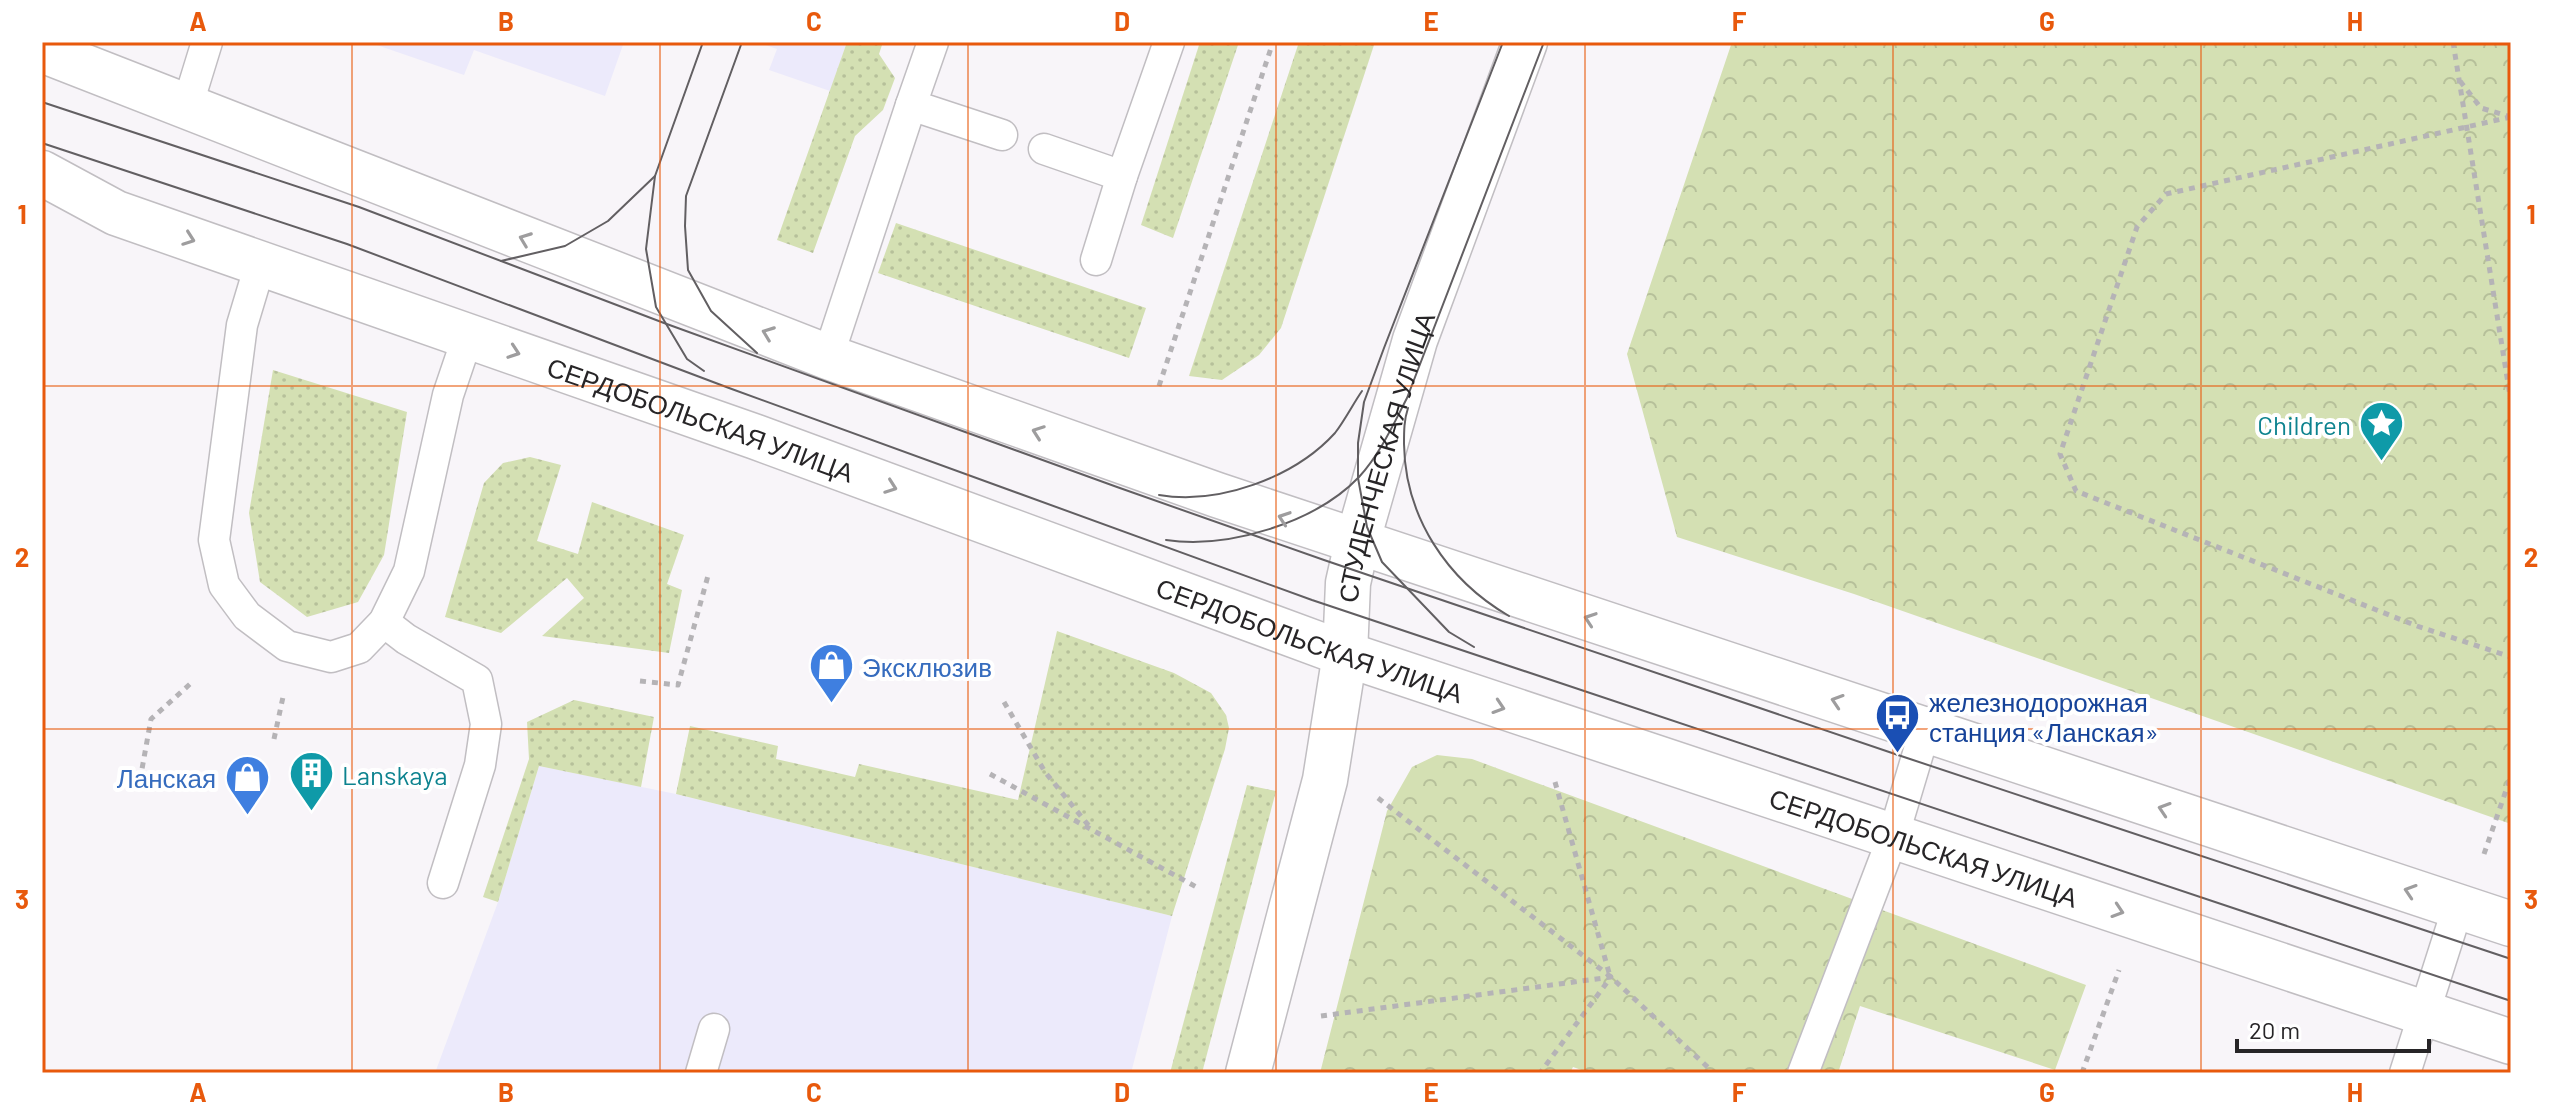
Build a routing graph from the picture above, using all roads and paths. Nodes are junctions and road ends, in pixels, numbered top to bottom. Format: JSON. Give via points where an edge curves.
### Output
{"nodes":[{"id":1,"x":207,"y":42,"type":"edge"},
{"id":2,"x":933,"y":42,"type":"edge"},
{"id":3,"x":1169,"y":42,"type":"edge"},
{"id":4,"x":1273,"y":42,"type":"edge"},
{"id":5,"x":1525,"y":42,"type":"edge"},
{"id":6,"x":2453,"y":42,"type":"edge"},
{"id":7,"x":42,"y":50,"type":"edge"},
{"id":8,"x":42,"y":71,"type":"edge"},
{"id":9,"x":2459,"y":81,"type":"junction"},
{"id":10,"x":169,"y":100,"type":"junction"},
{"id":11,"x":911,"y":105,"type":"junction"},
{"id":12,"x":2511,"y":117,"type":"edge"},
{"id":13,"x":2465,"y":128,"type":"junction"},
{"id":14,"x":1002,"y":135,"type":"dead end"},
{"id":15,"x":1044,"y":149,"type":"dead end"},
{"id":16,"x":42,"y":173,"type":"edge"},
{"id":17,"x":1122,"y":176,"type":"junction"},
{"id":18,"x":42,"y":201,"type":"edge"},
{"id":19,"x":116,"y":213,"type":"junction"},
{"id":20,"x":1096,"y":260,"type":"dead end"},
{"id":21,"x":260,"y":265,"type":"junction"},
{"id":22,"x":468,"y":336,"type":"junction"},
{"id":23,"x":828,"y":357,"type":"junction"},
{"id":24,"x":1159,"y":386,"type":"dead end"},
{"id":25,"x":2511,"y":402,"type":"edge"},
{"id":26,"x":1357,"y":543,"type":"junction"},
{"id":27,"x":709,"y":572,"type":"dead end"},
{"id":28,"x":384,"y":622,"type":"junction"},
{"id":29,"x":1345,"y":654,"type":"junction"},
{"id":30,"x":2511,"y":657,"type":"edge"},
{"id":31,"x":640,"y":681,"type":"dead end"},
{"id":32,"x":190,"y":684,"type":"dead end"},
{"id":33,"x":284,"y":695,"type":"dead end"},
{"id":34,"x":1004,"y":702,"type":"dead end"},
{"id":35,"x":1925,"y":730,"type":"junction"},
{"id":36,"x":274,"y":739,"type":"dead end"},
{"id":37,"x":990,"y":774,"type":"dead end"},
{"id":38,"x":1552,"y":774,"type":"dead end"},
{"id":39,"x":2511,"y":776,"type":"edge"},
{"id":40,"x":140,"y":780,"type":"dead end"},
{"id":41,"x":1372,"y":793,"type":"dead end"},
{"id":42,"x":1092,"y":830,"type":"junction"},
{"id":43,"x":1893,"y":837,"type":"junction"},
{"id":44,"x":2484,"y":854,"type":"dead end"},
{"id":45,"x":443,"y":883,"type":"dead end"},
{"id":46,"x":1200,"y":889,"type":"dead end"},
{"id":47,"x":2458,"y":907,"type":"junction"},
{"id":48,"x":2511,"y":924,"type":"edge"},
{"id":49,"x":2119,"y":969,"type":"dead end"},
{"id":50,"x":1611,"y":977,"type":"junction"},
{"id":51,"x":2425,"y":1013,"type":"junction"},
{"id":52,"x":1310,"y":1017,"type":"dead end"},
{"id":53,"x":714,"y":1029,"type":"dead end"},
{"id":54,"x":2511,"y":1042,"type":"edge"},
{"id":55,"x":701,"y":1073,"type":"edge"},
{"id":56,"x":1248,"y":1073,"type":"edge"},
{"id":57,"x":1540,"y":1073,"type":"edge"},
{"id":58,"x":1714,"y":1073,"type":"edge"},
{"id":59,"x":1803,"y":1073,"type":"edge"},
{"id":60,"x":2082,"y":1073,"type":"edge"},
{"id":61,"x":2405,"y":1073,"type":"edge"}],
"edges":[{"from":1,"to":10,"type":"lane"},
{"from":2,"to":11,"type":"lane"},
{"from":3,"to":17,"type":"lane"},
{"from":4,"to":24,"type":"path"},
{"from":5,"to":26,"type":"main road","name":"СТУДЕНЧЕСКАЯ УЛИЦА","via":[[1415,340]]},
{"from":6,"to":9,"type":"path"},
{"from":7,"to":10,"type":"main road"},
{"from":8,"to":10,"type":"main road"},
{"from":9,"to":12,"type":"path","via":[[2481,108]]},
{"from":9,"to":13,"type":"path"},
{"from":23,"to":10,"type":"main road","one_way":true},
{"from":11,"to":14,"type":"lane"},
{"from":11,"to":23,"type":"lane"},
{"from":12,"to":13,"type":"path"},
{"from":13,"to":25,"type":"path"},
{"from":13,"to":30,"type":"path","via":[[2166,194],[2137,227],[2060,454],[2076,491],[2417,626]]},
{"from":15,"to":17,"type":"lane"},
{"from":16,"to":19,"type":"main road","name":"СЕРДОБОЛЬСКАЯ УЛИЦА"},
{"from":17,"to":20,"type":"lane"},
{"from":18,"to":19,"type":"main road","name":"СЕРДОБОЛЬСКАЯ УЛИЦА"},
{"from":19,"to":21,"type":"main road","name":"СЕРДОБОЛЬСКАЯ УЛИЦА","one_way":true},
{"from":21,"to":22,"type":"main road","name":"СЕРДОБОЛЬСКАЯ УЛИЦА"},
{"from":21,"to":28,"type":"lane","via":[[242,325],[214,540],[224,585],[247,616],[287,646],[331,657],[359,648]]},
{"from":22,"to":28,"type":"lane","via":[[448,395],[409,571]]},
{"from":22,"to":29,"type":"main road","name":"СЕРДОБОЛЬСКАЯ УЛИЦА","one_way":true},
{"from":26,"to":23,"type":"main road","one_way":true},
{"from":26,"to":29,"type":"main road","name":"СТУДЕНЧЕСКАЯ УЛИЦА","via":[[1348,583]]},
{"from":35,"to":26,"type":"main road","one_way":true},
{"from":27,"to":31,"type":"path","via":[[678,685]]},
{"from":28,"to":45,"type":"lane","via":[[477,680],[486,724],[480,765]]},
{"from":29,"to":43,"type":"main road","name":"СЕРДОБОЛЬСКАЯ УЛИЦА","one_way":true},
{"from":29,"to":56,"type":"main road","name":"СТУДЕНЧЕСКАЯ УЛИЦА","via":[[1325,780]]},
{"from":32,"to":40,"type":"path","via":[[151,719]]},
{"from":33,"to":36,"type":"path"},
{"from":34,"to":42,"type":"path","via":[[1045,772]]},
{"from":35,"to":43,"type":"lane"},
{"from":47,"to":35,"type":"main road","one_way":true},
{"from":37,"to":42,"type":"path"},
{"from":38,"to":50,"type":"path"},
{"from":39,"to":44,"type":"path"},
{"from":41,"to":50,"type":"path"},
{"from":42,"to":46,"type":"path"},
{"from":43,"to":51,"type":"main road","name":"СЕРДОБОЛЬСКАЯ УЛИЦА","one_way":true},
{"from":43,"to":59,"type":"lane"},
{"from":47,"to":48,"type":"main road"},
{"from":47,"to":51,"type":"lane"},
{"from":49,"to":60,"type":"path"},
{"from":50,"to":52,"type":"path"},
{"from":50,"to":57,"type":"path"},
{"from":50,"to":58,"type":"path"},
{"from":51,"to":54,"type":"main road","name":"СЕРДОБОЛЬСКАЯ УЛИЦА"},
{"from":51,"to":61,"type":"lane"},
{"from":53,"to":55,"type":"lane"}]}
